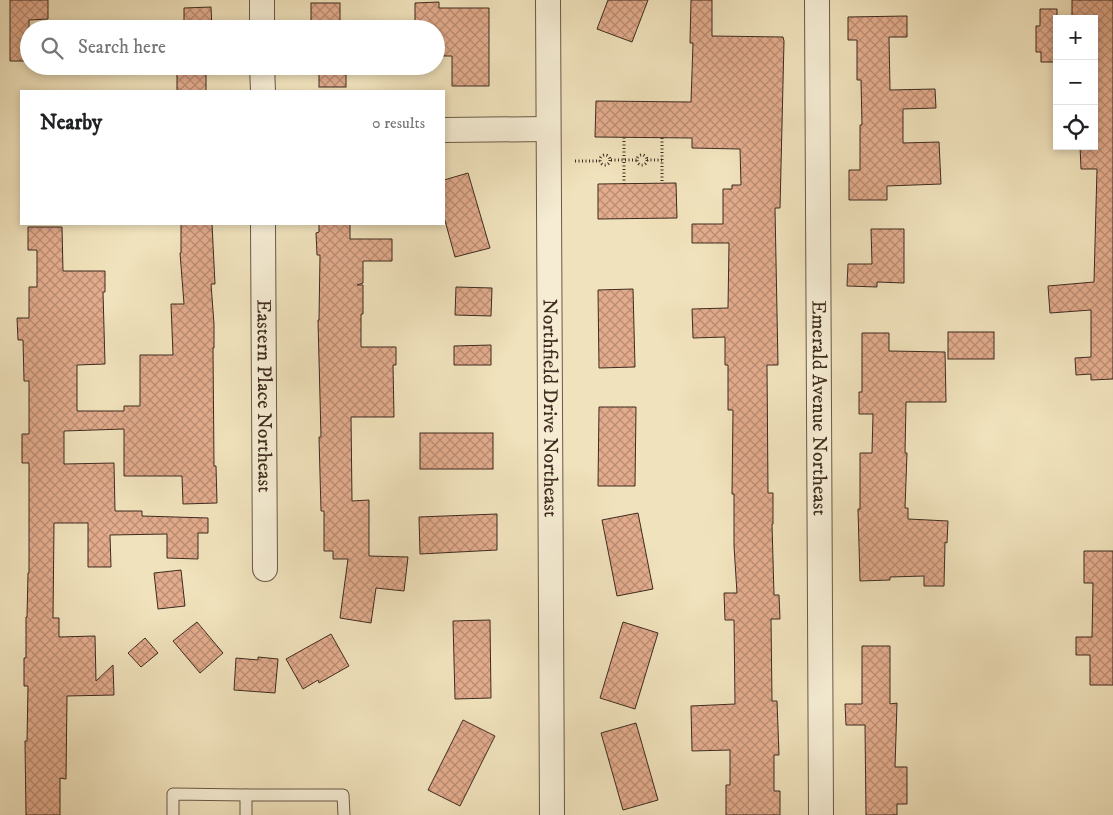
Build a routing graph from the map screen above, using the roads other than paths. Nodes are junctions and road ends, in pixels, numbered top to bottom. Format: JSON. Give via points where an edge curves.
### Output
{"nodes":[{"id":1,"x":262,"y":0,"type":"edge"},
{"id":2,"x":548,"y":0,"type":"edge"},
{"id":3,"x":817,"y":0,"type":"edge"},
{"id":4,"x":262,"y":20,"type":"edge"},
{"id":5,"x":262,"y":75,"type":"edge"},
{"id":6,"x":263,"y":90,"type":"edge"},
{"id":7,"x":548,"y":129,"type":"junction"},
{"id":8,"x":445,"y":130,"type":"edge"},
{"id":9,"x":263,"y":225,"type":"edge"},
{"id":10,"x":265,"y":569,"type":"dead end"},
{"id":11,"x":246,"y":795,"type":"junction"},
{"id":12,"x":173,"y":815,"type":"edge"},
{"id":13,"x":246,"y":815,"type":"edge"},
{"id":14,"x":344,"y":815,"type":"edge"},
{"id":15,"x":552,"y":815,"type":"edge"},
{"id":16,"x":821,"y":815,"type":"edge"}],
"edges":[{"from":1,"to":4,"type":"street"},
{"from":2,"to":7,"type":"street","name":"Northfield Drive Northeast"},
{"from":3,"to":16,"type":"street","name":"Emerald Avenue Northeast"},
{"from":5,"to":6,"type":"street"},
{"from":7,"to":8,"type":"street"},
{"from":7,"to":15,"type":"street","name":"Northfield Drive Northeast"},
{"from":9,"to":10,"type":"street","name":"Eastern Place Northeast"},
{"from":11,"to":12,"type":"lane","via":[[173,794]]},
{"from":11,"to":13,"type":"lane"},
{"from":11,"to":14,"type":"lane","via":[[343,795]]}]}
